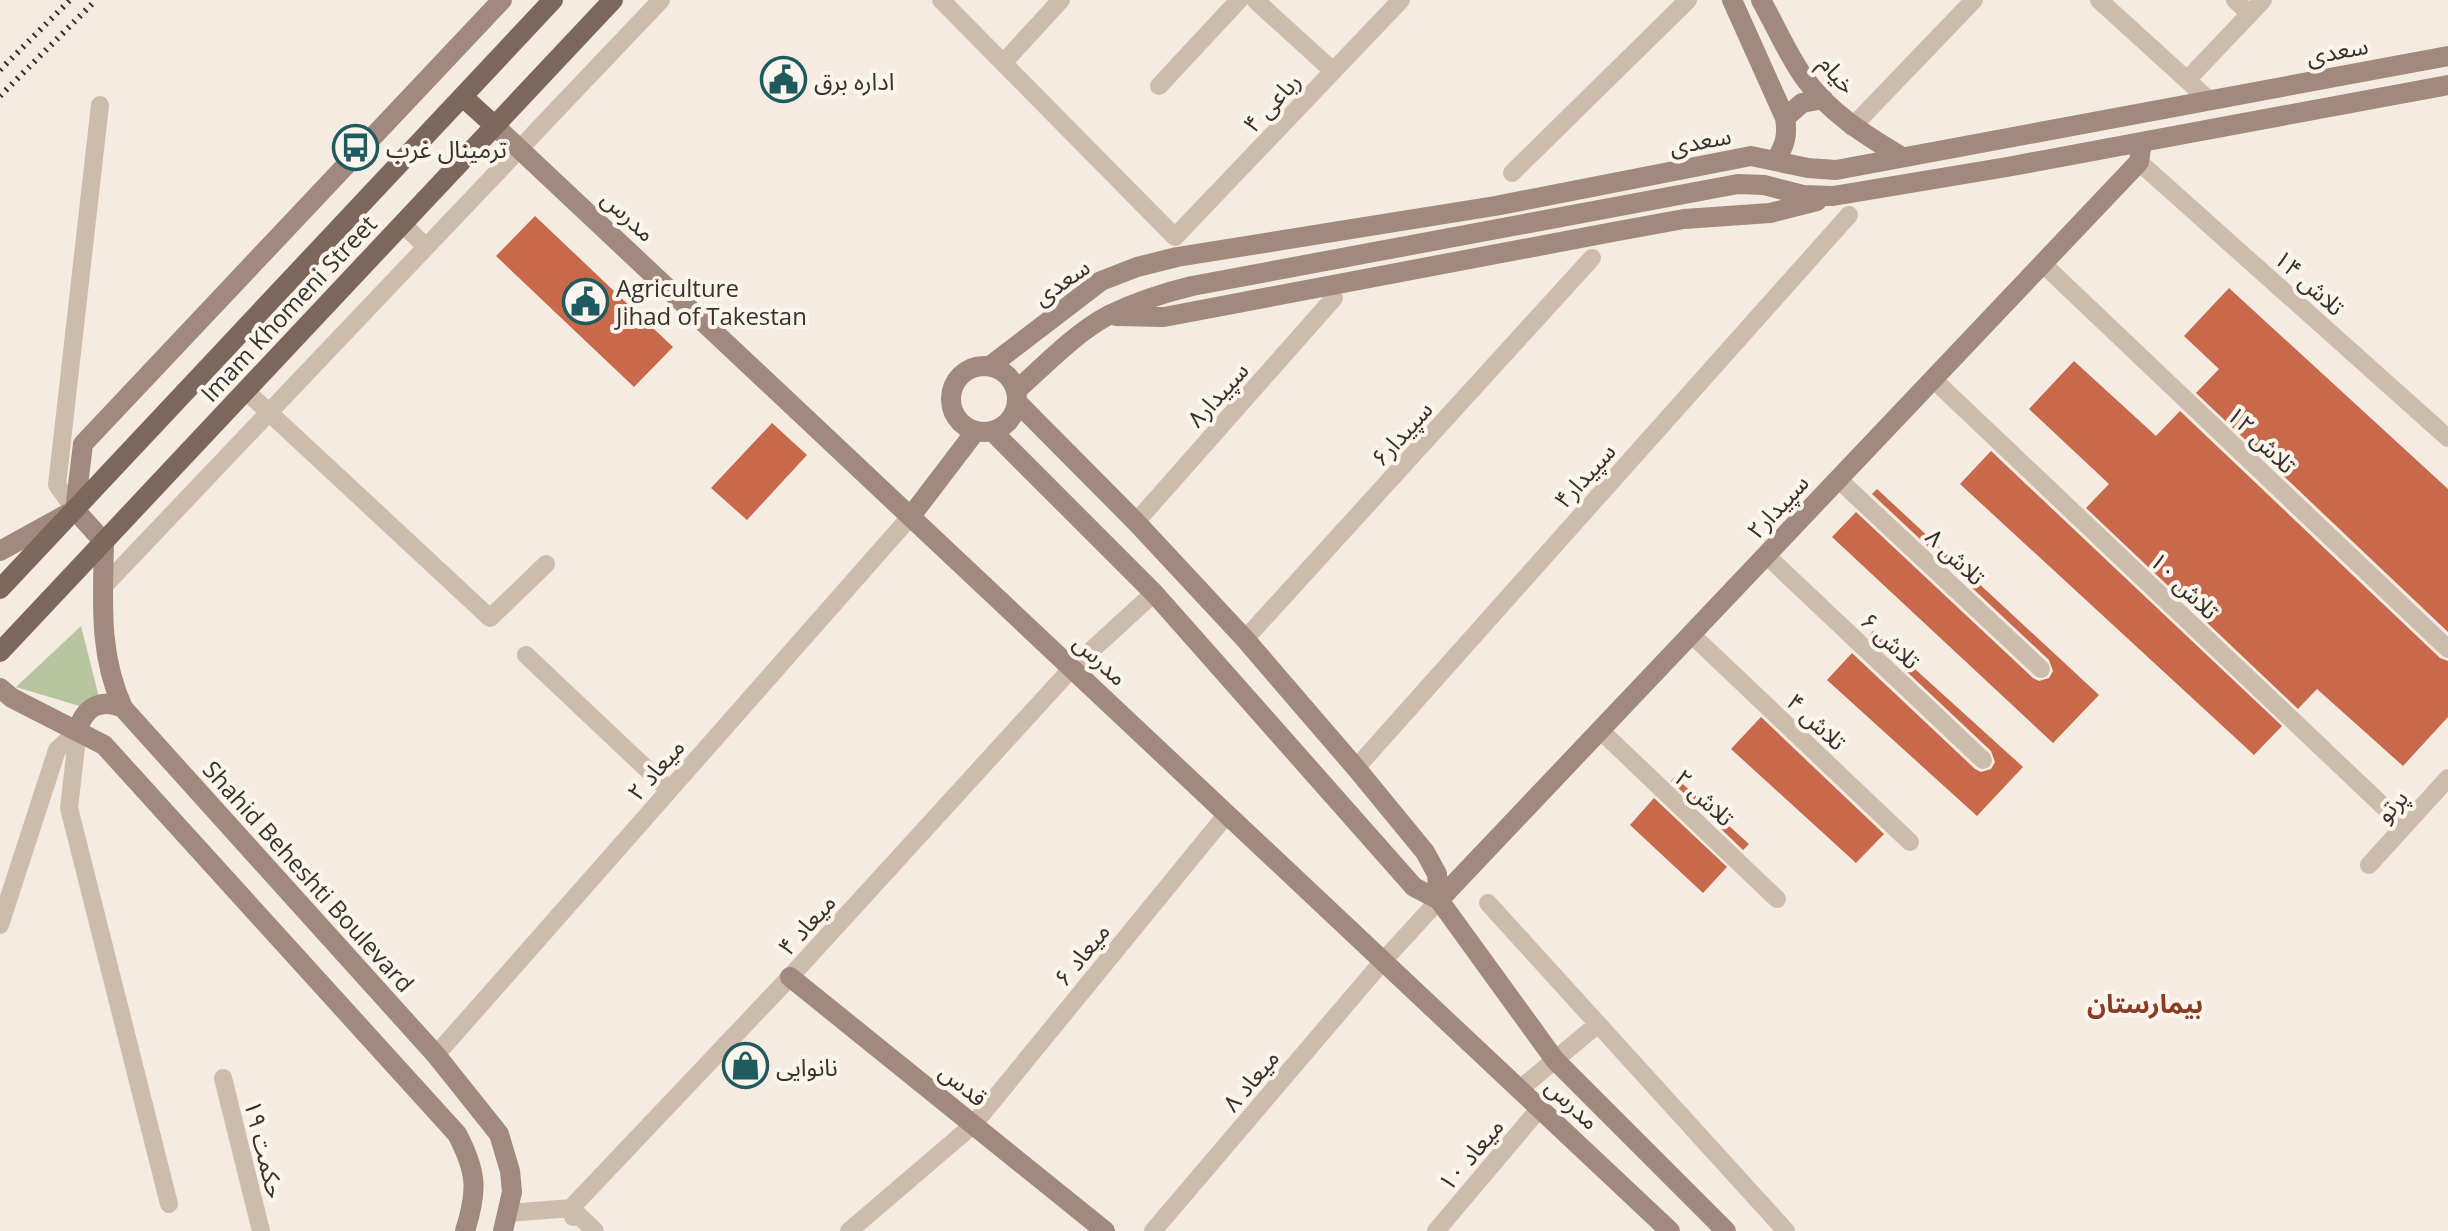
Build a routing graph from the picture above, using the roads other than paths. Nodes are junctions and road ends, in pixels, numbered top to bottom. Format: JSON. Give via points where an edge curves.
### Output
{"nodes":[{"id":1,"x":502,"y":0,"type":"edge"},
{"id":2,"x":553,"y":0,"type":"edge"},
{"id":3,"x":613,"y":0,"type":"edge"},
{"id":4,"x":661,"y":0,"type":"edge"},
{"id":5,"x":941,"y":0,"type":"edge"},
{"id":6,"x":1061,"y":0,"type":"edge"},
{"id":7,"x":1239,"y":0,"type":"edge"},
{"id":8,"x":1255,"y":0,"type":"edge"},
{"id":9,"x":1401,"y":0,"type":"edge"},
{"id":10,"x":1688,"y":0,"type":"edge"},
{"id":11,"x":1732,"y":0,"type":"edge"},
{"id":12,"x":1761,"y":0,"type":"edge"},
{"id":13,"x":1974,"y":0,"type":"edge"},
{"id":14,"x":2099,"y":0,"type":"edge"},
{"id":15,"x":2235,"y":0,"type":"edge"},
{"id":16,"x":2263,"y":0,"type":"edge"},
{"id":17,"x":2250,"y":14,"type":"junction"},
{"id":18,"x":2448,"y":56,"type":"edge"},
{"id":19,"x":1003,"y":63,"type":"junction"},
{"id":20,"x":1333,"y":71,"type":"junction"},
{"id":21,"x":1801,"y":72,"type":"junction"},
{"id":22,"x":2187,"y":80,"type":"junction"},
{"id":23,"x":1772,"y":85,"type":"junction"},
{"id":24,"x":2448,"y":85,"type":"edge"},
{"id":25,"x":1159,"y":86,"type":"dead end"},
{"id":26,"x":463,"y":97,"type":"junction"},
{"id":27,"x":1823,"y":99,"type":"junction"},
{"id":28,"x":2210,"y":101,"type":"junction"},
{"id":29,"x":100,"y":105,"type":"dead end"},
{"id":30,"x":1785,"y":118,"type":"junction"},
{"id":31,"x":495,"y":126,"type":"junction"},
{"id":32,"x":1852,"y":127,"type":"junction"},
{"id":33,"x":520,"y":149,"type":"junction"},
{"id":34,"x":2141,"y":152,"type":"junction"},
{"id":35,"x":1902,"y":157,"type":"junction"},
{"id":36,"x":1776,"y":160,"type":"junction"},
{"id":37,"x":1512,"y":173,"type":"dead end"},
{"id":38,"x":1833,"y":196,"type":"junction"},
{"id":39,"x":1849,"y":215,"type":"dead end"},
{"id":40,"x":403,"y":224,"type":"junction"},
{"id":41,"x":426,"y":247,"type":"junction"},
{"id":42,"x":1592,"y":258,"type":"dead end"},
{"id":43,"x":2042,"y":263,"type":"junction"},
{"id":44,"x":1334,"y":298,"type":"dead end"},
{"id":45,"x":1108,"y":316,"type":"junction"},
{"id":46,"x":990,"y":366,"type":"junction"},
{"id":47,"x":1933,"y":379,"type":"junction"},
{"id":48,"x":246,"y":391,"type":"junction"},
{"id":49,"x":1017,"y":396,"type":"junction"},
{"id":50,"x":270,"y":411,"type":"junction"},
{"id":51,"x":984,"y":432,"type":"junction"},
{"id":52,"x":2448,"y":438,"type":"edge"},
{"id":53,"x":1838,"y":479,"type":"junction"},
{"id":54,"x":75,"y":510,"type":"junction"},
{"id":55,"x":911,"y":516,"type":"junction"},
{"id":56,"x":1136,"y":522,"type":"junction"},
{"id":57,"x":104,"y":542,"type":"junction"},
{"id":58,"x":0,"y":551,"type":"edge"},
{"id":59,"x":1766,"y":555,"type":"junction"},
{"id":60,"x":546,"y":564,"type":"dead end"},
{"id":61,"x":103,"y":587,"type":"junction"},
{"id":62,"x":0,"y":589,"type":"edge"},
{"id":63,"x":1154,"y":593,"type":"junction"},
{"id":64,"x":1691,"y":634,"type":"junction"},
{"id":65,"x":1245,"y":639,"type":"junction"},
{"id":66,"x":2448,"y":649,"type":"edge"},
{"id":67,"x":0,"y":652,"type":"edge"},
{"id":68,"x":526,"y":655,"type":"dead end"},
{"id":69,"x":1072,"y":668,"type":"junction"},
{"id":70,"x":2041,"y":669,"type":"dead end"},
{"id":71,"x":0,"y":688,"type":"edge"},
{"id":72,"x":123,"y":708,"type":"junction"},
{"id":73,"x":78,"y":730,"type":"junction"},
{"id":74,"x":1600,"y":730,"type":"junction"},
{"id":75,"x":1983,"y":760,"type":"dead end"},
{"id":76,"x":1356,"y":768,"type":"junction"},
{"id":77,"x":2448,"y":778,"type":"edge"},
{"id":78,"x":669,"y":790,"type":"junction"},
{"id":79,"x":1227,"y":814,"type":"junction"},
{"id":80,"x":2404,"y":826,"type":"junction"},
{"id":81,"x":1910,"y":842,"type":"dead end"},
{"id":82,"x":2369,"y":865,"type":"dead end"},
{"id":83,"x":1777,"y":899,"type":"dead end"},
{"id":84,"x":1439,"y":900,"type":"junction"},
{"id":85,"x":1488,"y":903,"type":"dead end"},
{"id":86,"x":0,"y":925,"type":"edge"},
{"id":87,"x":1383,"y":961,"type":"junction"},
{"id":88,"x":790,"y":977,"type":"junction"},
{"id":89,"x":1598,"y":1024,"type":"junction"},
{"id":90,"x":436,"y":1055,"type":"junction"},
{"id":91,"x":1555,"y":1060,"type":"junction"},
{"id":92,"x":223,"y":1078,"type":"dead end"},
{"id":93,"x":1520,"y":1089,"type":"junction"},
{"id":94,"x":1540,"y":1108,"type":"junction"},
{"id":95,"x":973,"y":1125,"type":"junction"},
{"id":96,"x":169,"y":1204,"type":"dead end"},
{"id":97,"x":571,"y":1208,"type":"junction"},
{"id":98,"x":506,"y":1222,"type":"edge"},
{"id":99,"x":261,"y":1231,"type":"edge"},
{"id":100,"x":465,"y":1231,"type":"edge"},
{"id":101,"x":577,"y":1231,"type":"edge"},
{"id":102,"x":595,"y":1231,"type":"edge"},
{"id":103,"x":849,"y":1231,"type":"edge"},
{"id":104,"x":1105,"y":1231,"type":"edge"},
{"id":105,"x":1153,"y":1231,"type":"edge"},
{"id":106,"x":1436,"y":1231,"type":"edge"},
{"id":107,"x":1670,"y":1231,"type":"edge"},
{"id":108,"x":1726,"y":1231,"type":"edge"},
{"id":109,"x":1786,"y":1231,"type":"edge"}],
"edges":[{"from":1,"to":54,"type":"street","via":[[83,444]]},
{"from":2,"to":26,"type":"main road","name":"Imam Khomeni Street"},
{"from":3,"to":31,"type":"main road","name":"Imam Khomeni Street"},
{"from":4,"to":33,"type":"street"},
{"from":5,"to":19,"type":"street"},
{"from":6,"to":19,"type":"street"},
{"from":7,"to":25,"type":"street"},
{"from":8,"to":20,"type":"street"},
{"from":9,"to":20,"type":"street","name":"رباعی ۴"},
{"from":10,"to":37,"type":"street"},
{"from":11,"to":23,"type":"street"},
{"from":12,"to":21,"type":"street","name":"خیام"},
{"from":13,"to":32,"type":"street"},
{"from":14,"to":22,"type":"street"},
{"from":15,"to":17,"type":"street"},
{"from":16,"to":17,"type":"street"},
{"from":17,"to":22,"type":"street"},
{"from":18,"to":28,"type":"street","name":"سعدی"},
{"from":19,"to":20,"type":"street","name":"رباعی ۴","via":[[1175,237]]},
{"from":21,"to":23,"type":"street","via":[[1790,84]]},
{"from":21,"to":27,"type":"street","name":"خیام"},
{"from":22,"to":28,"type":"street"},
{"from":23,"to":30,"type":"street"},
{"from":24,"to":34,"type":"street","name":"سعدی"},
{"from":26,"to":31,"type":"main road"},
{"from":26,"to":54,"type":"main road","name":"Imam Khomeni Street"},
{"from":27,"to":30,"type":"street","via":[[1802,103]]},
{"from":27,"to":32,"type":"street","name":"خیام"},
{"from":28,"to":35,"type":"street","name":"سعدی"},
{"from":29,"to":54,"type":"street","via":[[57,485]]},
{"from":30,"to":36,"type":"street","via":[[1788,132]]},
{"from":31,"to":33,"type":"street","name":"مدرس"},
{"from":31,"to":40,"type":"main road","name":"Imam Khomeni Street"},
{"from":32,"to":35,"type":"street","name":"خیام"},
{"from":33,"to":41,"type":"street"},
{"from":33,"to":55,"type":"street","name":"مدرس"},
{"from":34,"to":38,"type":"street","name":"سعدی"},
{"from":34,"to":43,"type":"street","name":"سپیدار۲"},
{"from":34,"to":52,"type":"street","name":"تلاش ۱۴"},
{"from":35,"to":36,"type":"street","name":"سعدی","via":[[1836,170]]},
{"from":36,"to":46,"type":"street","name":"سعدی","via":[[1751,156],[1137,267],[1101,281]]},
{"from":38,"to":45,"type":"street","name":"سعدی","via":[[1770,213],[1684,219],[1164,317]]},
{"from":38,"to":45,"type":"street","name":"سعدی","via":[[1738,184],[1192,286]]},
{"from":39,"to":76,"type":"street","name":"سپیدار۴"},
{"from":40,"to":41,"type":"street"},
{"from":40,"to":48,"type":"main road","name":"Imam Khomeni Street"},
{"from":41,"to":50,"type":"street"},
{"from":42,"to":65,"type":"street","name":"سپیدار۶"},
{"from":43,"to":47,"type":"street","name":"سپیدار۲"},
{"from":43,"to":66,"type":"street","name":"تلاش ۱۲"},
{"from":44,"to":56,"type":"street","name":"سپیدار۸"},
{"from":45,"to":49,"type":"street","name":"سعدی","via":[[1073,340]]},
{"from":46,"to":49,"type":"street","via":[[1008,375]]},
{"from":46,"to":51,"type":"street","via":[[970,368],[955,382],[950,402],[958,421]]},
{"from":47,"to":53,"type":"street","name":"سپیدار۲"},
{"from":47,"to":80,"type":"street","name":"تلاش ۱۰"},
{"from":48,"to":50,"type":"street"},
{"from":48,"to":57,"type":"main road","name":"Imam Khomeni Street"},
{"from":49,"to":51,"type":"street","via":[[1008,423]]},
{"from":49,"to":56,"type":"street"},
{"from":50,"to":60,"type":"street","via":[[490,618]]},
{"from":50,"to":61,"type":"street"},
{"from":51,"to":55,"type":"street"},
{"from":51,"to":63,"type":"street"},
{"from":53,"to":59,"type":"street","name":"سپیدار۲"},
{"from":53,"to":70,"type":"street","name":"تلاش ۸"},
{"from":54,"to":57,"type":"street"},
{"from":54,"to":58,"type":"street"},
{"from":54,"to":62,"type":"main road","name":"Imam Khomeni Street"},
{"from":55,"to":69,"type":"street","name":"مدرس"},
{"from":55,"to":78,"type":"street","name":"میعاد ۲"},
{"from":56,"to":65,"type":"street"},
{"from":57,"to":61,"type":"street","name":"Shahid Beheshti Boulevard"},
{"from":57,"to":67,"type":"main road","name":"Imam Khomeni Street"},
{"from":59,"to":64,"type":"street","name":"سپیدار۲"},
{"from":59,"to":75,"type":"street","name":"تلاش ۶"},
{"from":61,"to":72,"type":"street","name":"Shahid Beheshti Boulevard","via":[[102,629],[112,684]]},
{"from":63,"to":69,"type":"street","name":"میعاد ۴"},
{"from":63,"to":84,"type":"street","via":[[1414,887]]},
{"from":64,"to":74,"type":"street","name":"سپیدار۲"},
{"from":64,"to":81,"type":"street","name":"تلاش ۴"},
{"from":65,"to":76,"type":"street"},
{"from":68,"to":78,"type":"street"},
{"from":69,"to":79,"type":"street","name":"مدرس"},
{"from":69,"to":88,"type":"street","name":"میعاد ۴"},
{"from":71,"to":73,"type":"street"},
{"from":72,"to":73,"type":"street","via":[[99,703],[88,709]]},
{"from":72,"to":90,"type":"street","name":"Shahid Beheshti Boulevard"},
{"from":73,"to":86,"type":"street","via":[[57,750]]},
{"from":73,"to":96,"type":"street","via":[[69,808]]},
{"from":73,"to":100,"type":"street","via":[[104,745],[457,1134],[474,1171]]},
{"from":74,"to":83,"type":"street","name":"تلاش ۲"},
{"from":74,"to":84,"type":"street","name":"سپیدار۲"},
{"from":76,"to":84,"type":"street","via":[[1425,852],[1437,874]]},
{"from":77,"to":80,"type":"street","name":"پرتو"},
{"from":78,"to":90,"type":"street","name":"میعاد ۲"},
{"from":79,"to":87,"type":"street","name":"مدرس"},
{"from":79,"to":95,"type":"street","name":"میعاد ۶"},
{"from":80,"to":82,"type":"street","name":"پرتو"},
{"from":84,"to":87,"type":"street","name":"میعاد ۸"},
{"from":84,"to":91,"type":"street","name":"مدرس"},
{"from":85,"to":89,"type":"street"},
{"from":87,"to":93,"type":"street","name":"مدرس"},
{"from":87,"to":105,"type":"street","name":"میعاد ۸"},
{"from":88,"to":95,"type":"street","name":"قدس"},
{"from":88,"to":97,"type":"street","name":"میعاد ۴"},
{"from":89,"to":91,"type":"street"},
{"from":89,"to":109,"type":"street"},
{"from":90,"to":98,"type":"street","name":"Shahid Beheshti Boulevard","via":[[499,1134],[512,1192]]},
{"from":91,"to":93,"type":"street"},
{"from":91,"to":108,"type":"street","name":"مدرس"},
{"from":92,"to":99,"type":"street","name":"حکمت ۱۹"},
{"from":93,"to":94,"type":"street","name":"مدرس"},
{"from":94,"to":106,"type":"street","name":"میعاد ۱۰"},
{"from":94,"to":107,"type":"street","name":"مدرس"},
{"from":95,"to":103,"type":"street","name":"میعاد ۶"},
{"from":95,"to":104,"type":"street","name":"قدس"},
{"from":97,"to":98,"type":"street"},
{"from":97,"to":101,"type":"street"},
{"from":97,"to":102,"type":"street"}]}
